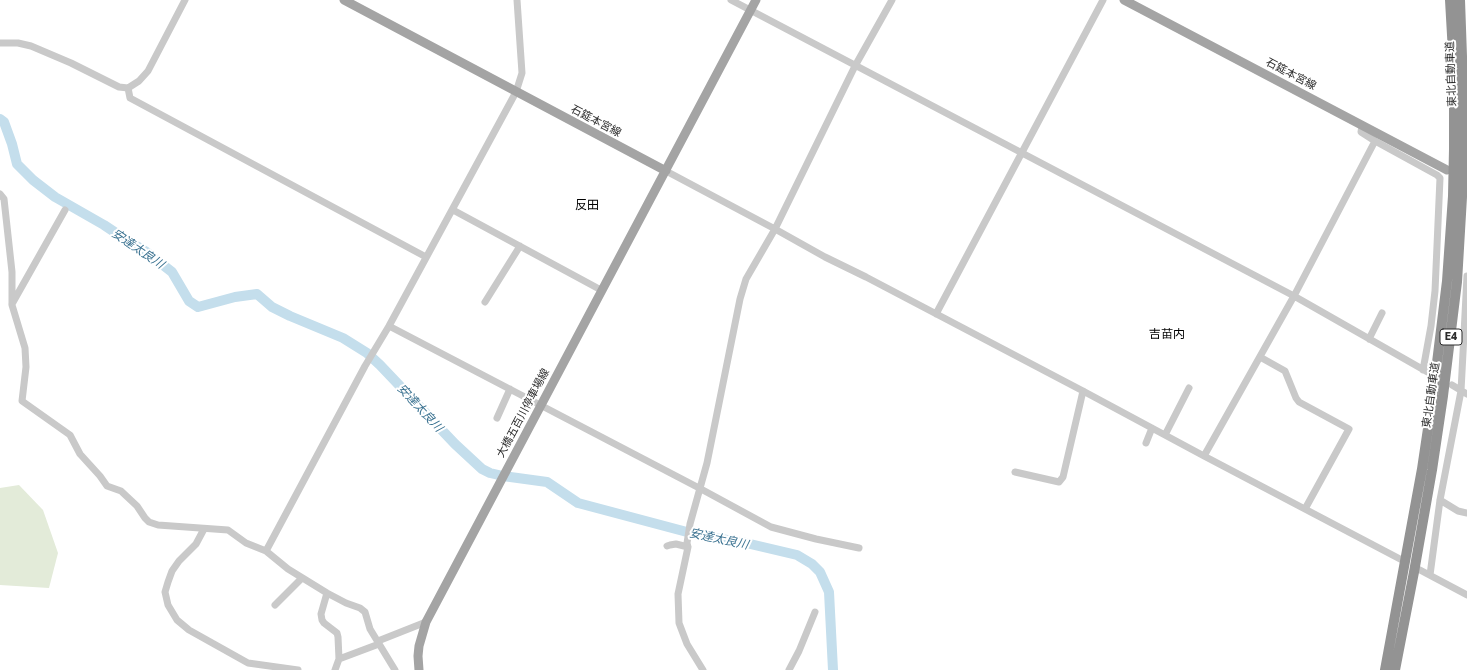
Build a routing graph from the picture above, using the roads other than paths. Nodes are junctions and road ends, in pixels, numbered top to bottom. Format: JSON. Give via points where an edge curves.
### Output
{"nodes":[{"id":1,"x":185,"y":0,"type":"edge"},
{"id":2,"x":344,"y":0,"type":"edge"},
{"id":3,"x":517,"y":0,"type":"edge"},
{"id":4,"x":731,"y":0,"type":"edge"},
{"id":5,"x":756,"y":0,"type":"edge"},
{"id":6,"x":892,"y":0,"type":"edge"},
{"id":7,"x":1103,"y":0,"type":"edge"},
{"id":8,"x":1124,"y":0,"type":"edge"},
{"id":9,"x":1450,"y":0,"type":"edge"},
{"id":10,"x":1460,"y":0,"type":"edge"},
{"id":11,"x":750,"y":10,"type":"junction"},
{"id":12,"x":0,"y":43,"type":"edge"},
{"id":13,"x":855,"y":66,"type":"junction"},
{"id":14,"x":128,"y":88,"type":"junction"},
{"id":15,"x":516,"y":92,"type":"junction"},
{"id":16,"x":1362,"y":125,"type":"junction"},
{"id":17,"x":1375,"y":142,"type":"junction"},
{"id":18,"x":1022,"y":153,"type":"junction"},
{"id":19,"x":1447,"y":170,"type":"dead end"},
{"id":20,"x":666,"y":171,"type":"junction"},
{"id":21,"x":0,"y":194,"type":"edge"},
{"id":22,"x":65,"y":210,"type":"dead end"},
{"id":23,"x":453,"y":210,"type":"junction"},
{"id":24,"x":775,"y":228,"type":"junction"},
{"id":25,"x":520,"y":246,"type":"junction"},
{"id":26,"x":426,"y":257,"type":"junction"},
{"id":27,"x":1467,"y":276,"type":"edge"},
{"id":28,"x":601,"y":290,"type":"junction"},
{"id":29,"x":1294,"y":296,"type":"junction"},
{"id":30,"x":485,"y":302,"type":"dead end"},
{"id":31,"x":12,"y":304,"type":"junction"},
{"id":32,"x":936,"y":314,"type":"junction"},
{"id":33,"x":1382,"y":314,"type":"dead end"},
{"id":34,"x":389,"y":326,"type":"junction"},
{"id":35,"x":1369,"y":339,"type":"junction"},
{"id":36,"x":1260,"y":357,"type":"junction"},
{"id":37,"x":1424,"y":370,"type":"junction"},
{"id":38,"x":1431,"y":374,"type":"dead end"},
{"id":39,"x":1452,"y":385,"type":"dead end"},
{"id":40,"x":1189,"y":388,"type":"dead end"},
{"id":41,"x":510,"y":389,"type":"junction"},
{"id":42,"x":1083,"y":391,"type":"junction"},
{"id":43,"x":1464,"y":392,"type":"edge"},
{"id":44,"x":541,"y":405,"type":"junction"},
{"id":45,"x":497,"y":418,"type":"dead end"},
{"id":46,"x":1152,"y":428,"type":"junction"},
{"id":47,"x":1165,"y":435,"type":"junction"},
{"id":48,"x":1146,"y":442,"type":"dead end"},
{"id":49,"x":1204,"y":456,"type":"junction"},
{"id":50,"x":1015,"y":472,"type":"dead end"},
{"id":51,"x":701,"y":489,"type":"junction"},
{"id":52,"x":1440,"y":500,"type":"junction"},
{"id":53,"x":1305,"y":509,"type":"junction"},
{"id":54,"x":1467,"y":513,"type":"edge"},
{"id":55,"x":204,"y":528,"type":"junction"},
{"id":56,"x":687,"y":545,"type":"junction"},
{"id":57,"x":667,"y":546,"type":"dead end"},
{"id":58,"x":859,"y":548,"type":"dead end"},
{"id":59,"x":266,"y":551,"type":"junction"},
{"id":60,"x":1400,"y":559,"type":"dead end"},
{"id":61,"x":1420,"y":570,"type":"dead end"},
{"id":62,"x":1430,"y":575,"type":"junction"},
{"id":63,"x":302,"y":578,"type":"junction"},
{"id":64,"x":327,"y":594,"type":"junction"},
{"id":65,"x":1467,"y":595,"type":"edge"},
{"id":66,"x":274,"y":605,"type":"dead end"},
{"id":67,"x":815,"y":612,"type":"dead end"},
{"id":68,"x":426,"y":622,"type":"junction"},
{"id":69,"x":378,"y":642,"type":"junction"},
{"id":70,"x":339,"y":659,"type":"junction"},
{"id":71,"x":293,"y":670,"type":"edge"},
{"id":72,"x":336,"y":670,"type":"edge"},
{"id":73,"x":395,"y":670,"type":"edge"},
{"id":74,"x":419,"y":670,"type":"edge"},
{"id":75,"x":703,"y":670,"type":"edge"},
{"id":76,"x":789,"y":670,"type":"edge"},
{"id":77,"x":1385,"y":670,"type":"edge"},
{"id":78,"x":1395,"y":670,"type":"edge"}],
"edges":[{"from":1,"to":14,"type":"street","via":[[148,71]]},
{"from":2,"to":15,"type":"main road","name":"石筵本宮線"},
{"from":3,"to":15,"type":"street","via":[[522,74]]},
{"from":4,"to":11,"type":"street"},
{"from":5,"to":11,"type":"main road"},
{"from":6,"to":13,"type":"street"},
{"from":7,"to":18,"type":"street"},
{"from":8,"to":16,"type":"main road","name":"石筵本宮線"},
{"from":9,"to":77,"type":"highway","name":"東北自動車道","number":"E4","via":[[1454,70],[1454,141],[1447,281],[1422,470]]},
{"from":10,"to":78,"type":"highway","name":"東北自動車道","number":"E4","via":[[1464,113],[1457,282],[1432,470]]},
{"from":11,"to":13,"type":"street"},
{"from":11,"to":20,"type":"main road"},
{"from":12,"to":14,"type":"street","via":[[18,42],[31,46],[109,82]]},
{"from":13,"to":18,"type":"street"},
{"from":13,"to":24,"type":"street"},
{"from":14,"to":26,"type":"street","via":[[130,98]]},
{"from":15,"to":20,"type":"main road","name":"石筵本宮線"},
{"from":15,"to":23,"type":"street"},
{"from":16,"to":17,"type":"street","via":[[1362,132]]},
{"from":16,"to":19,"type":"main road","name":"石筵本宮線"},
{"from":17,"to":29,"type":"street"},
{"from":17,"to":37,"type":"street","via":[[1440,178],[1435,291]]},
{"from":18,"to":29,"type":"street"},
{"from":18,"to":32,"type":"street"},
{"from":20,"to":24,"type":"street"},
{"from":20,"to":28,"type":"main road","name":"大橋五百川停車場線"},
{"from":21,"to":31,"type":"street","via":[[4,200],[12,272]]},
{"from":22,"to":31,"type":"street"},
{"from":23,"to":25,"type":"street"},
{"from":23,"to":26,"type":"street"},
{"from":24,"to":32,"type":"street","via":[[825,257]]},
{"from":24,"to":51,"type":"street","via":[[746,279],[740,299]]},
{"from":25,"to":28,"type":"street"},
{"from":25,"to":30,"type":"street"},
{"from":26,"to":34,"type":"street"},
{"from":27,"to":43,"type":"street"},
{"from":28,"to":44,"type":"main road","name":"大橋五百川停車場線"},
{"from":29,"to":35,"type":"street","via":[[1344,321]]},
{"from":29,"to":36,"type":"street"},
{"from":31,"to":55,"type":"street","via":[[25,348],[26,367],[22,400],[70,435],[80,454],[107,486],[121,491],[149,522],[158,525]]},
{"from":32,"to":42,"type":"street"},
{"from":33,"to":35,"type":"street"},
{"from":34,"to":41,"type":"street"},
{"from":34,"to":59,"type":"street"},
{"from":35,"to":37,"type":"street"},
{"from":36,"to":49,"type":"street"},
{"from":36,"to":53,"type":"street","via":[[1285,371],[1299,402],[1349,429]]},
{"from":37,"to":38,"type":"street"},
{"from":39,"to":43,"type":"street"},
{"from":40,"to":47,"type":"street"},
{"from":41,"to":44,"type":"street"},
{"from":41,"to":45,"type":"street"},
{"from":42,"to":46,"type":"street"},
{"from":42,"to":50,"type":"street","via":[[1063,477],[1059,482]]},
{"from":43,"to":52,"type":"street"},
{"from":44,"to":51,"type":"street"},
{"from":44,"to":68,"type":"main road","name":"大橋五百川停車場線"},
{"from":46,"to":47,"type":"street"},
{"from":46,"to":48,"type":"street"},
{"from":47,"to":49,"type":"street"},
{"from":49,"to":53,"type":"street"},
{"from":51,"to":56,"type":"street","via":[[690,524]]},
{"from":51,"to":58,"type":"street","via":[[771,527]]},
{"from":52,"to":54,"type":"street","via":[[1458,512]]},
{"from":52,"to":62,"type":"street"},
{"from":53,"to":60,"type":"street"},
{"from":55,"to":59,"type":"street","via":[[228,530],[246,543]]},
{"from":55,"to":71,"type":"street","via":[[196,544],[179,560],[172,571],[165,592],[172,614],[189,630],[248,663]]},
{"from":56,"to":57,"type":"street"},
{"from":56,"to":75,"type":"street","via":[[678,594],[679,623],[687,644]]},
{"from":59,"to":63,"type":"street"},
{"from":61,"to":62,"type":"street"},
{"from":62,"to":65,"type":"street"},
{"from":63,"to":64,"type":"street"},
{"from":63,"to":66,"type":"street"},
{"from":64,"to":69,"type":"street","via":[[365,612],[370,629]]},
{"from":64,"to":70,"type":"street","via":[[321,614],[322,620],[337,634]]},
{"from":67,"to":76,"type":"street"},
{"from":68,"to":69,"type":"street"},
{"from":68,"to":74,"type":"main road","name":"大橋五百川停車場線","via":[[419,646]]},
{"from":69,"to":70,"type":"street"},
{"from":69,"to":73,"type":"street"},
{"from":70,"to":72,"type":"street"}]}
